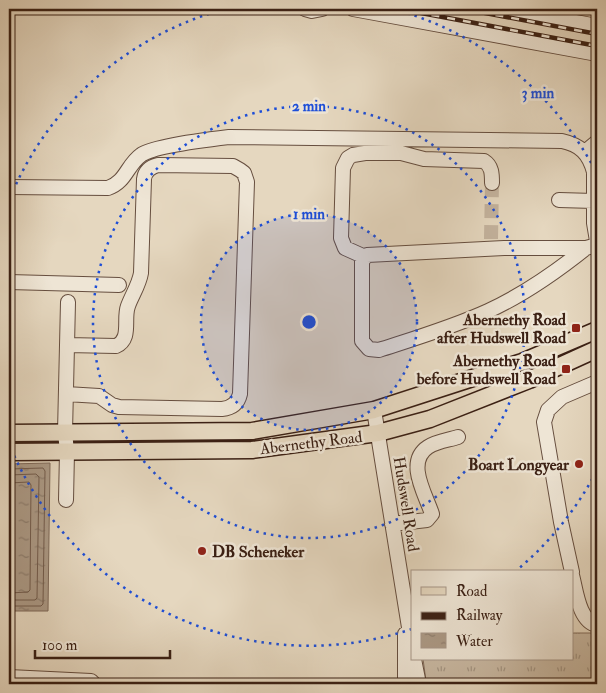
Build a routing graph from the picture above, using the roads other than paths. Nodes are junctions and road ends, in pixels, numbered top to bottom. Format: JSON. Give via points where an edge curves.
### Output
{"nodes":[{"id":1,"x":305,"y":9,"type":"edge"},
{"id":2,"x":322,"y":9,"type":"edge"},
{"id":3,"x":353,"y":9,"type":"edge"},
{"id":4,"x":505,"y":9,"type":"edge"},
{"id":5,"x":597,"y":26,"type":"edge"},
{"id":6,"x":597,"y":54,"type":"edge"},
{"id":7,"x":597,"y":142,"type":"edge"},
{"id":8,"x":585,"y":152,"type":"junction"},
{"id":9,"x":492,"y":183,"type":"tunnel mouth"},
{"id":10,"x":9,"y":187,"type":"edge"},
{"id":11,"x":559,"y":200,"type":"dead end"},
{"id":12,"x":594,"y":201,"type":"junction"},
{"id":13,"x":593,"y":245,"type":"edge"},
{"id":14,"x":365,"y":257,"type":"junction"},
{"id":15,"x":9,"y":282,"type":"edge"},
{"id":16,"x":119,"y":285,"type":"dead end"},
{"id":17,"x":68,"y":302,"type":"dead end"},
{"id":18,"x":597,"y":330,"type":"edge"},
{"id":19,"x":67,"y":345,"type":"junction"},
{"id":20,"x":597,"y":348,"type":"edge"},
{"id":21,"x":597,"y":382,"type":"edge"},
{"id":22,"x":66,"y":394,"type":"junction"},
{"id":23,"x":374,"y":410,"type":"junction"},
{"id":24,"x":65,"y":432,"type":"junction"},
{"id":25,"x":9,"y":433,"type":"edge"},
{"id":26,"x":378,"y":434,"type":"junction"},
{"id":27,"x":458,"y":437,"type":"dead end"},
{"id":28,"x":9,"y":452,"type":"edge"},
{"id":29,"x":67,"y":452,"type":"junction"},
{"id":30,"x":66,"y":500,"type":"dead end"},
{"id":31,"x":392,"y":524,"type":"junction"},
{"id":32,"x":571,"y":570,"type":"edge"},
{"id":33,"x":574,"y":581,"type":"edge"},
{"id":34,"x":407,"y":587,"type":"edge"},
{"id":35,"x":405,"y":604,"type":"junction"},
{"id":36,"x":410,"y":624,"type":"edge"},
{"id":37,"x":597,"y":625,"type":"edge"},
{"id":38,"x":414,"y":660,"type":"edge"},
{"id":39,"x":9,"y":677,"type":"edge"},
{"id":40,"x":72,"y":682,"type":"edge"},
{"id":41,"x":94,"y":684,"type":"edge"},
{"id":42,"x":405,"y":684,"type":"edge"},
{"id":43,"x":419,"y":684,"type":"edge"}],
"edges":[{"from":1,"to":2,"type":"street"},
{"from":3,"to":6,"type":"street"},
{"from":4,"to":5,"type":"street"},
{"from":7,"to":8,"type":"street"},
{"from":8,"to":10,"type":"street","via":[[562,141],[229,137],[144,153],[121,181],[108,188]]},
{"from":8,"to":12,"type":"street","via":[[594,172]]},
{"from":9,"to":14,"type":"street","via":[[490,166],[484,161],[424,160],[401,153],[353,155],[343,168],[341,238],[345,248]]},
{"from":11,"to":12,"type":"street"},
{"from":12,"to":13,"type":"street"},
{"from":13,"to":14,"type":"street","via":[[490,244]]},
{"from":13,"to":14,"type":"street","via":[[491,310],[379,350],[365,346],[361,335],[362,264]]},
{"from":15,"to":16,"type":"street"},
{"from":17,"to":19,"type":"street"},
{"from":18,"to":23,"type":"main road","name":"Abernethy Road","via":[[522,362]]},
{"from":19,"to":22,"type":"street"},
{"from":19,"to":22,"type":"street","via":[[113,346],[123,341],[127,309],[142,273],[144,179],[150,168],[158,165],[234,166],[244,174],[247,182],[240,394],[236,403],[222,409],[119,406],[99,396]]},
{"from":20,"to":26,"type":"main road","name":"Abernethy Road","via":[[530,380],[430,419]]},
{"from":21,"to":32,"type":"street","via":[[562,397],[548,410],[544,422]]},
{"from":22,"to":24,"type":"street"},
{"from":23,"to":24,"type":"main road","name":"Abernethy Road","via":[[252,431]]},
{"from":23,"to":26,"type":"street","name":"Hudswell Road"},
{"from":24,"to":25,"type":"main road","name":"Abernethy Road"},
{"from":24,"to":29,"type":"street"},
{"from":26,"to":29,"type":"main road","name":"Abernethy Road","via":[[252,450]]},
{"from":26,"to":31,"type":"street","name":"Hudswell Road"},
{"from":27,"to":31,"type":"street","via":[[429,446],[418,460],[420,481],[431,517]]},
{"from":28,"to":29,"type":"main road","name":"Abernethy Road"},
{"from":29,"to":30,"type":"street"},
{"from":31,"to":34,"type":"street","name":"Hudswell Road"},
{"from":33,"to":37,"type":"street","via":[[582,612],[588,622]]},
{"from":34,"to":35,"type":"street","name":"Hudswell Road"},
{"from":35,"to":36,"type":"street","name":"Hudswell Road"},
{"from":35,"to":42,"type":"street","name":"Hudswell Road"},
{"from":38,"to":43,"type":"street"},
{"from":39,"to":40,"type":"street"},
{"from":40,"to":41,"type":"street","via":[[91,681]]}]}
